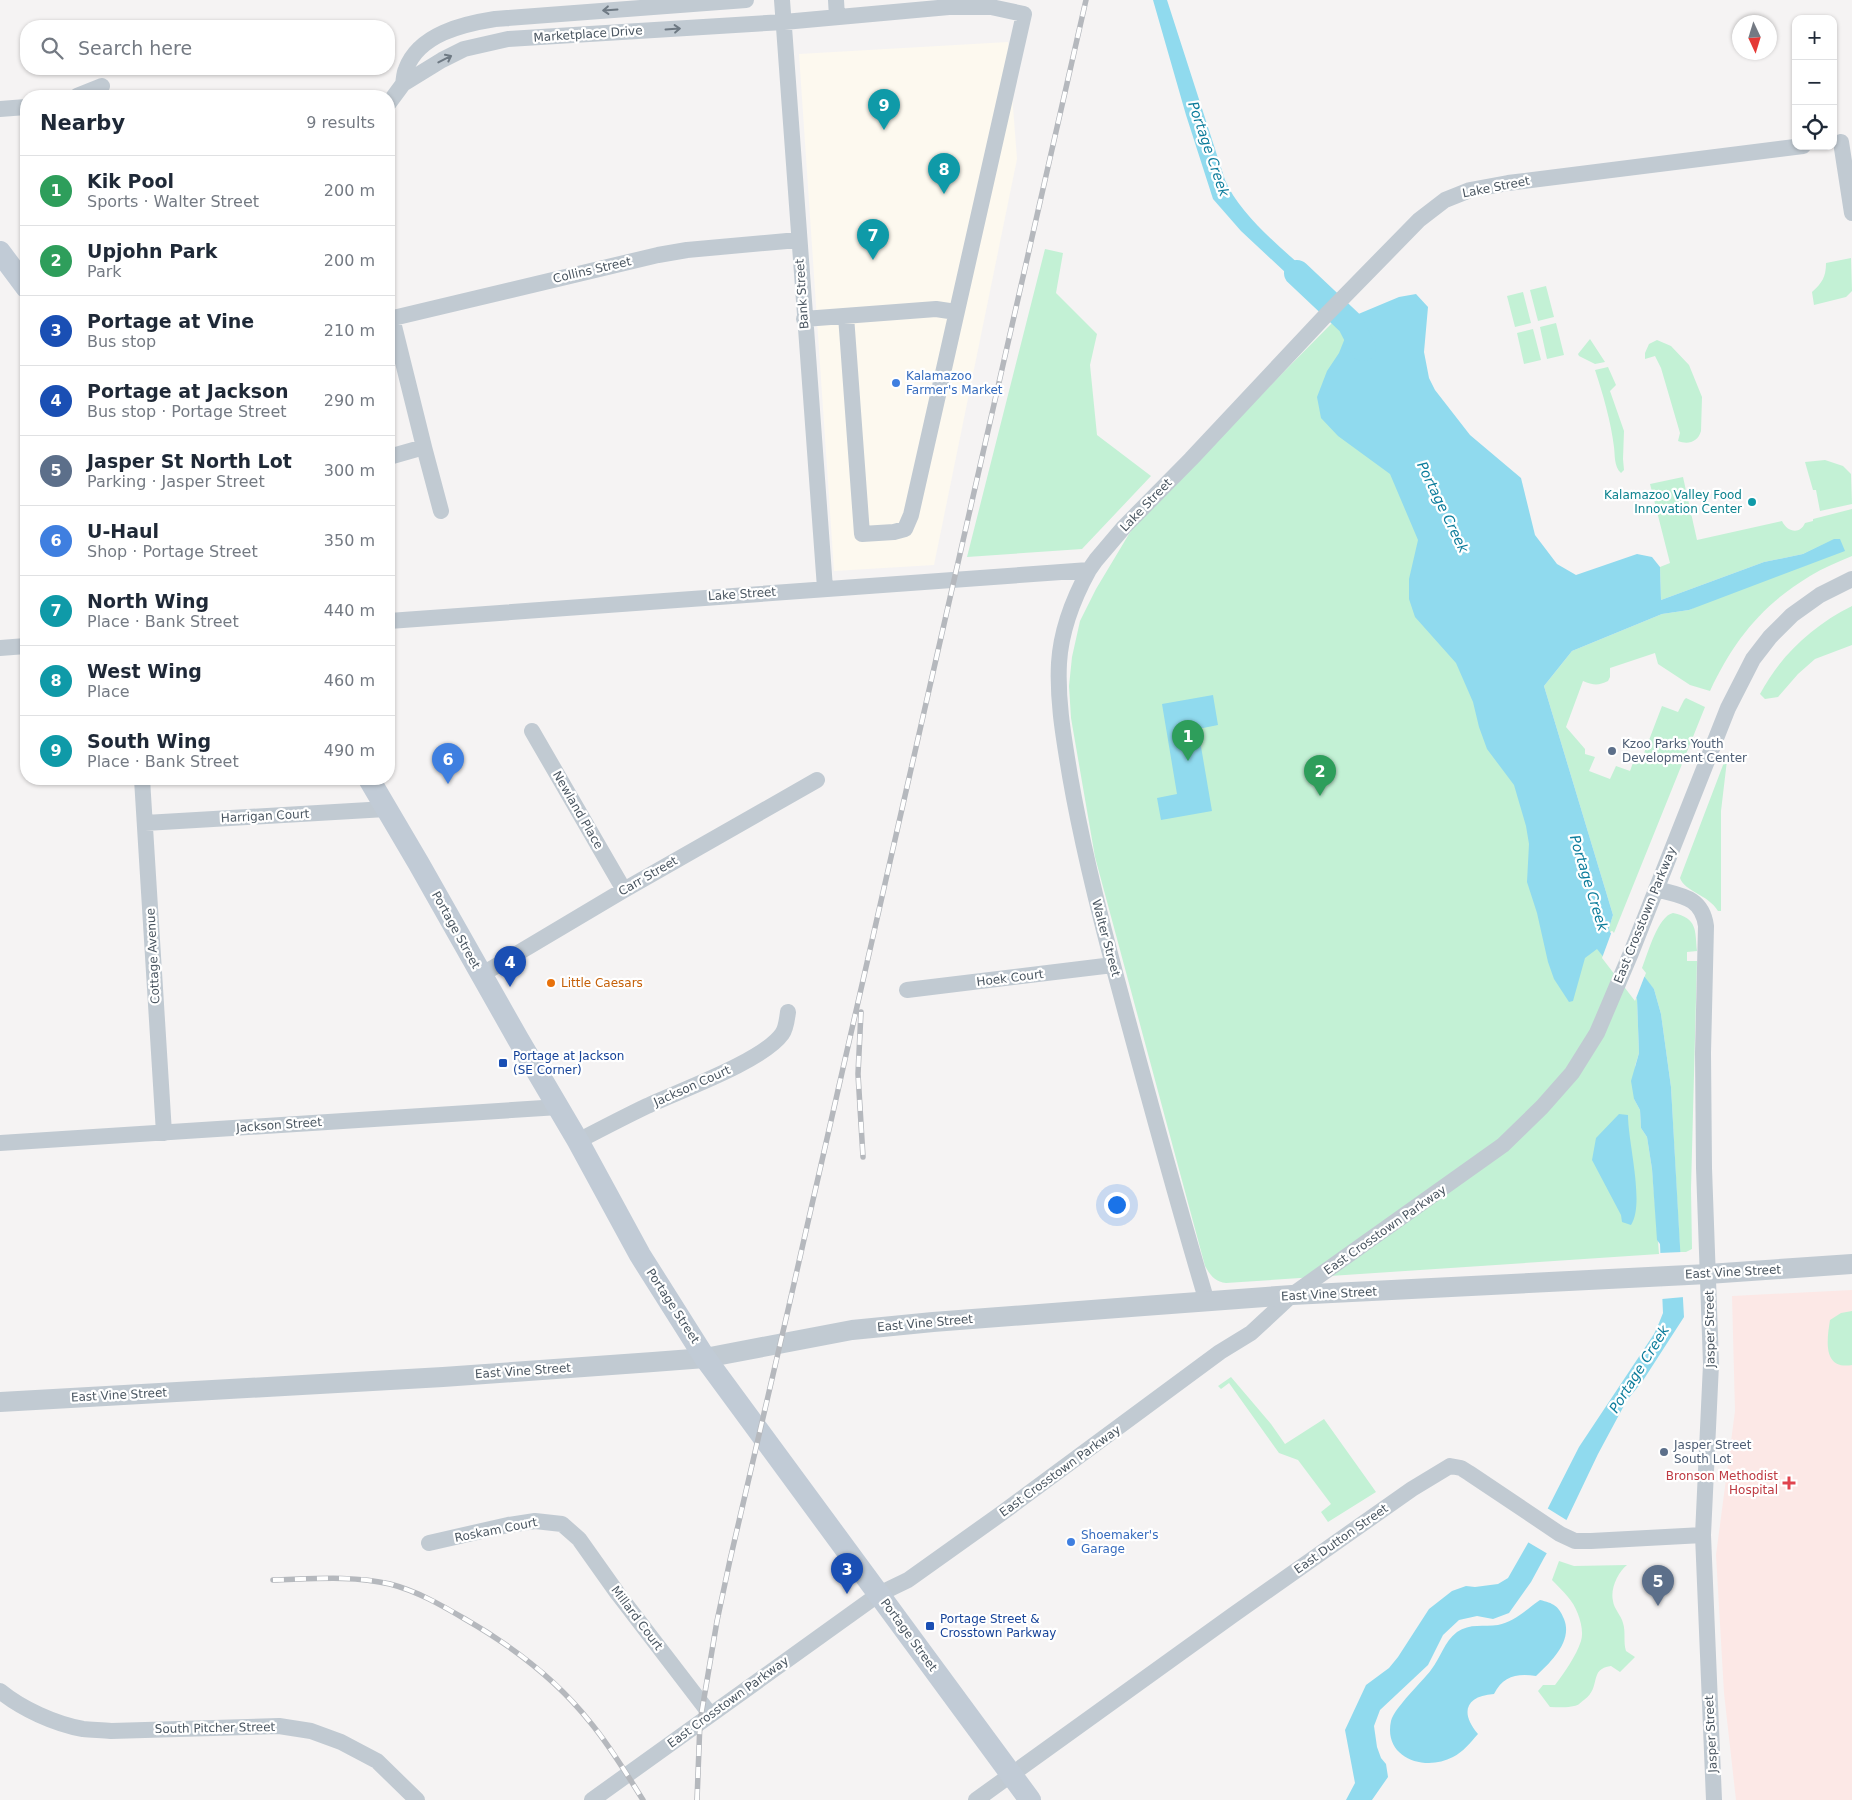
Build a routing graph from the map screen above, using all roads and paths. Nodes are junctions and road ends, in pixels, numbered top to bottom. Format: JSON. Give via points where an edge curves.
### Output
{"nodes":[{"id":1,"x":746,"y":0,"type":"edge"},
{"id":2,"x":782,"y":0,"type":"edge"},
{"id":3,"x":836,"y":0,"type":"edge"},
{"id":4,"x":958,"y":4,"type":"edge"},
{"id":5,"x":917,"y":5,"type":"edge"},
{"id":6,"x":1000,"y":5,"type":"edge"},
{"id":7,"x":878,"y":6,"type":"edge"},
{"id":8,"x":837,"y":17,"type":"junction"},
{"id":9,"x":784,"y":22,"type":"junction"},
{"id":10,"x":403,"y":84,"type":"junction"},
{"id":11,"x":102,"y":86,"type":"dead end"},
{"id":12,"x":92,"y":90,"type":"edge"},
{"id":13,"x":395,"y":95,"type":"edge"},
{"id":14,"x":20,"y":107,"type":"edge"},
{"id":15,"x":0,"y":109,"type":"edge"},
{"id":16,"x":1842,"y":141,"type":"edge"},
{"id":17,"x":1792,"y":147,"type":"edge"},
{"id":18,"x":1852,"y":214,"type":"edge"},
{"id":19,"x":798,"y":240,"type":"junction"},
{"id":20,"x":0,"y":252,"type":"edge"},
{"id":21,"x":20,"y":279,"type":"edge"},
{"id":22,"x":956,"y":312,"type":"junction"},
{"id":23,"x":846,"y":316,"type":"junction"},
{"id":24,"x":395,"y":317,"type":"edge"},
{"id":25,"x":804,"y":320,"type":"junction"},
{"id":26,"x":395,"y":337,"type":"edge"},
{"id":27,"x":424,"y":447,"type":"junction"},
{"id":28,"x":395,"y":455,"type":"edge"},
{"id":29,"x":441,"y":511,"type":"dead end"},
{"id":30,"x":1089,"y":570,"type":"junction"},
{"id":31,"x":1852,"y":579,"type":"edge"},
{"id":32,"x":824,"y":588,"type":"junction"},
{"id":33,"x":395,"y":621,"type":"edge"},
{"id":34,"x":20,"y":646,"type":"edge"},
{"id":35,"x":0,"y":648,"type":"edge"},
{"id":36,"x":532,"y":731,"type":"dead end"},
{"id":37,"x":817,"y":780,"type":"dead end"},
{"id":38,"x":142,"y":785,"type":"edge"},
{"id":39,"x":372,"y":785,"type":"edge"},
{"id":40,"x":386,"y":809,"type":"junction"},
{"id":41,"x":145,"y":823,"type":"junction"},
{"id":42,"x":1656,"y":888,"type":"junction"},
{"id":43,"x":624,"y":890,"type":"junction"},
{"id":44,"x":1113,"y":965,"type":"junction"},
{"id":45,"x":481,"y":975,"type":"junction"},
{"id":46,"x":907,"y":990,"type":"dead end"},
{"id":47,"x":788,"y":1012,"type":"dead end"},
{"id":48,"x":559,"y":1107,"type":"junction"},
{"id":49,"x":164,"y":1133,"type":"junction"},
{"id":50,"x":578,"y":1141,"type":"junction"},
{"id":51,"x":0,"y":1143,"type":"edge"},
{"id":52,"x":1852,"y":1264,"type":"edge"},
{"id":53,"x":1708,"y":1274,"type":"junction"},
{"id":54,"x":1292,"y":1295,"type":"junction"},
{"id":55,"x":1207,"y":1302,"type":"junction"},
{"id":56,"x":705,"y":1358,"type":"junction"},
{"id":57,"x":0,"y":1402,"type":"edge"},
{"id":58,"x":562,"y":1524,"type":"joint"},
{"id":59,"x":1702,"y":1535,"type":"junction"},
{"id":60,"x":429,"y":1543,"type":"dead end"},
{"id":61,"x":879,"y":1594,"type":"junction"},
{"id":62,"x":0,"y":1691,"type":"edge"},
{"id":63,"x":710,"y":1714,"type":"junction"},
{"id":64,"x":1012,"y":1774,"type":"junction"},
{"id":65,"x":417,"y":1800,"type":"edge"},
{"id":66,"x":592,"y":1800,"type":"edge"},
{"id":67,"x":976,"y":1800,"type":"edge"},
{"id":68,"x":1030,"y":1800,"type":"edge"},
{"id":69,"x":1714,"y":1800,"type":"edge"}],
"edges":[{"from":1,"to":10,"type":"street","name":"Marketplace Drive","one_way":true,"via":[[495,19],[462,25],[436,37],[413,56]]},
{"from":2,"to":9,"type":"street","name":"Bank Street"},
{"from":3,"to":8,"type":"street"},
{"from":4,"to":5,"type":"street","name":"Marketplace Drive"},
{"from":4,"to":6,"type":"street","name":"Marketplace Drive"},
{"from":5,"to":7,"type":"street","name":"Marketplace Drive"},
{"from":6,"to":22,"type":"street","name":"Marketplace Drive","via":[[1024,14]]},
{"from":7,"to":8,"type":"street","name":"Marketplace Drive"},
{"from":8,"to":9,"type":"street","name":"Marketplace Drive"},
{"from":10,"to":9,"type":"street","name":"Marketplace Drive","one_way":true,"via":[[442,60],[486,43]]},
{"from":9,"to":19,"type":"street","name":"Bank Street"},
{"from":10,"to":13,"type":"street","name":"Marketplace Drive"},
{"from":11,"to":12,"type":"street"},
{"from":14,"to":15,"type":"street"},
{"from":16,"to":18,"type":"street"},
{"from":17,"to":30,"type":"street","name":"Lake Street","via":[[1508,183],[1470,190],[1444,200],[1419,220],[1327,314],[1124,527]]},
{"from":19,"to":24,"type":"street","name":"Collins Street","via":[[658,255]]},
{"from":19,"to":25,"type":"street","name":"Bank Street"},
{"from":20,"to":21,"type":"main road"},
{"from":22,"to":23,"type":"street","via":[[936,309]]},
{"from":22,"to":23,"type":"street","via":[[911,515],[905,529],[862,534]]},
{"from":23,"to":25,"type":"street"},
{"from":25,"to":32,"type":"street","name":"Bank Street"},
{"from":26,"to":27,"type":"street"},
{"from":27,"to":28,"type":"street"},
{"from":27,"to":29,"type":"street"},
{"from":30,"to":32,"type":"street","name":"Lake Street"},
{"from":30,"to":44,"type":"street","name":"Walter Street","via":[[1072,604],[1063,634],[1058,689],[1080,832]]},
{"from":31,"to":42,"type":"street","name":"East Crosstown Parkway","via":[[1820,595],[1792,615],[1753,659],[1728,708]]},
{"from":32,"to":33,"type":"street","name":"Lake Street"},
{"from":34,"to":35,"type":"street"},
{"from":36,"to":43,"type":"street","name":"Newland Place"},
{"from":37,"to":43,"type":"street","name":"Carr Street"},
{"from":38,"to":41,"type":"street","name":"Cottage Avenue"},
{"from":39,"to":40,"type":"main road","name":"Portage Street"},
{"from":40,"to":41,"type":"street","name":"Harrigan Court"},
{"from":40,"to":45,"type":"main road","name":"Portage Street"},
{"from":41,"to":49,"type":"street","name":"Cottage Avenue"},
{"from":42,"to":53,"type":"street","name":"Jasper Street","via":[[1680,895],[1700,906],[1706,926],[1703,1053]]},
{"from":42,"to":54,"type":"street","name":"East Crosstown Parkway","via":[[1597,1033],[1572,1073],[1503,1145]]},
{"from":43,"to":45,"type":"street","name":"Carr Street"},
{"from":44,"to":46,"type":"street","name":"Hoek Court"},
{"from":44,"to":55,"type":"street","name":"Walter Street"},
{"from":45,"to":48,"type":"main road","name":"Portage Street"},
{"from":47,"to":50,"type":"street","name":"Jackson Court","via":[[783,1033],[758,1054]]},
{"from":48,"to":49,"type":"street","name":"Jackson Street"},
{"from":48,"to":50,"type":"main road","name":"Portage Street"},
{"from":49,"to":51,"type":"street","name":"Jackson Street"},
{"from":50,"to":56,"type":"main road","name":"Portage Street","via":[[640,1255]]},
{"from":52,"to":53,"type":"street","name":"East Vine Street"},
{"from":53,"to":54,"type":"street","name":"East Vine Street"},
{"from":53,"to":59,"type":"street","name":"Jasper Street","via":[[1712,1364]]},
{"from":54,"to":55,"type":"street","name":"East Vine Street"},
{"from":54,"to":61,"type":"street","name":"East Crosstown Parkway","via":[[1251,1333],[1220,1352],[908,1580]]},
{"from":55,"to":56,"type":"street","name":"East Vine Street","via":[[852,1330]]},
{"from":56,"to":57,"type":"street","name":"East Vine Street","via":[[443,1377]]},
{"from":56,"to":61,"type":"main road","name":"Portage Street"},
{"from":58,"to":60,"type":"street","name":"Roskam Court","via":[[535,1521]]},
{"from":58,"to":63,"type":"street","name":"Millard Court","via":[[579,1539]]},
{"from":59,"to":64,"type":"street","name":"East Dutton Street","via":[[1575,1541],[1469,1473],[1455,1466],[1446,1468],[1233,1615]]},
{"from":59,"to":69,"type":"street","name":"Jasper Street"},
{"from":61,"to":63,"type":"street","name":"East Crosstown Parkway"},
{"from":61,"to":64,"type":"main road","name":"Portage Street"},
{"from":62,"to":65,"type":"street","name":"South Pitcher Street","via":[[57,1722],[83,1729],[279,1726],[311,1732],[341,1742],[377,1761]]},
{"from":63,"to":66,"type":"street","name":"East Crosstown Parkway"},
{"from":64,"to":67,"type":"street","name":"East Dutton Street"},
{"from":64,"to":68,"type":"main road","name":"Portage Street"}]}
